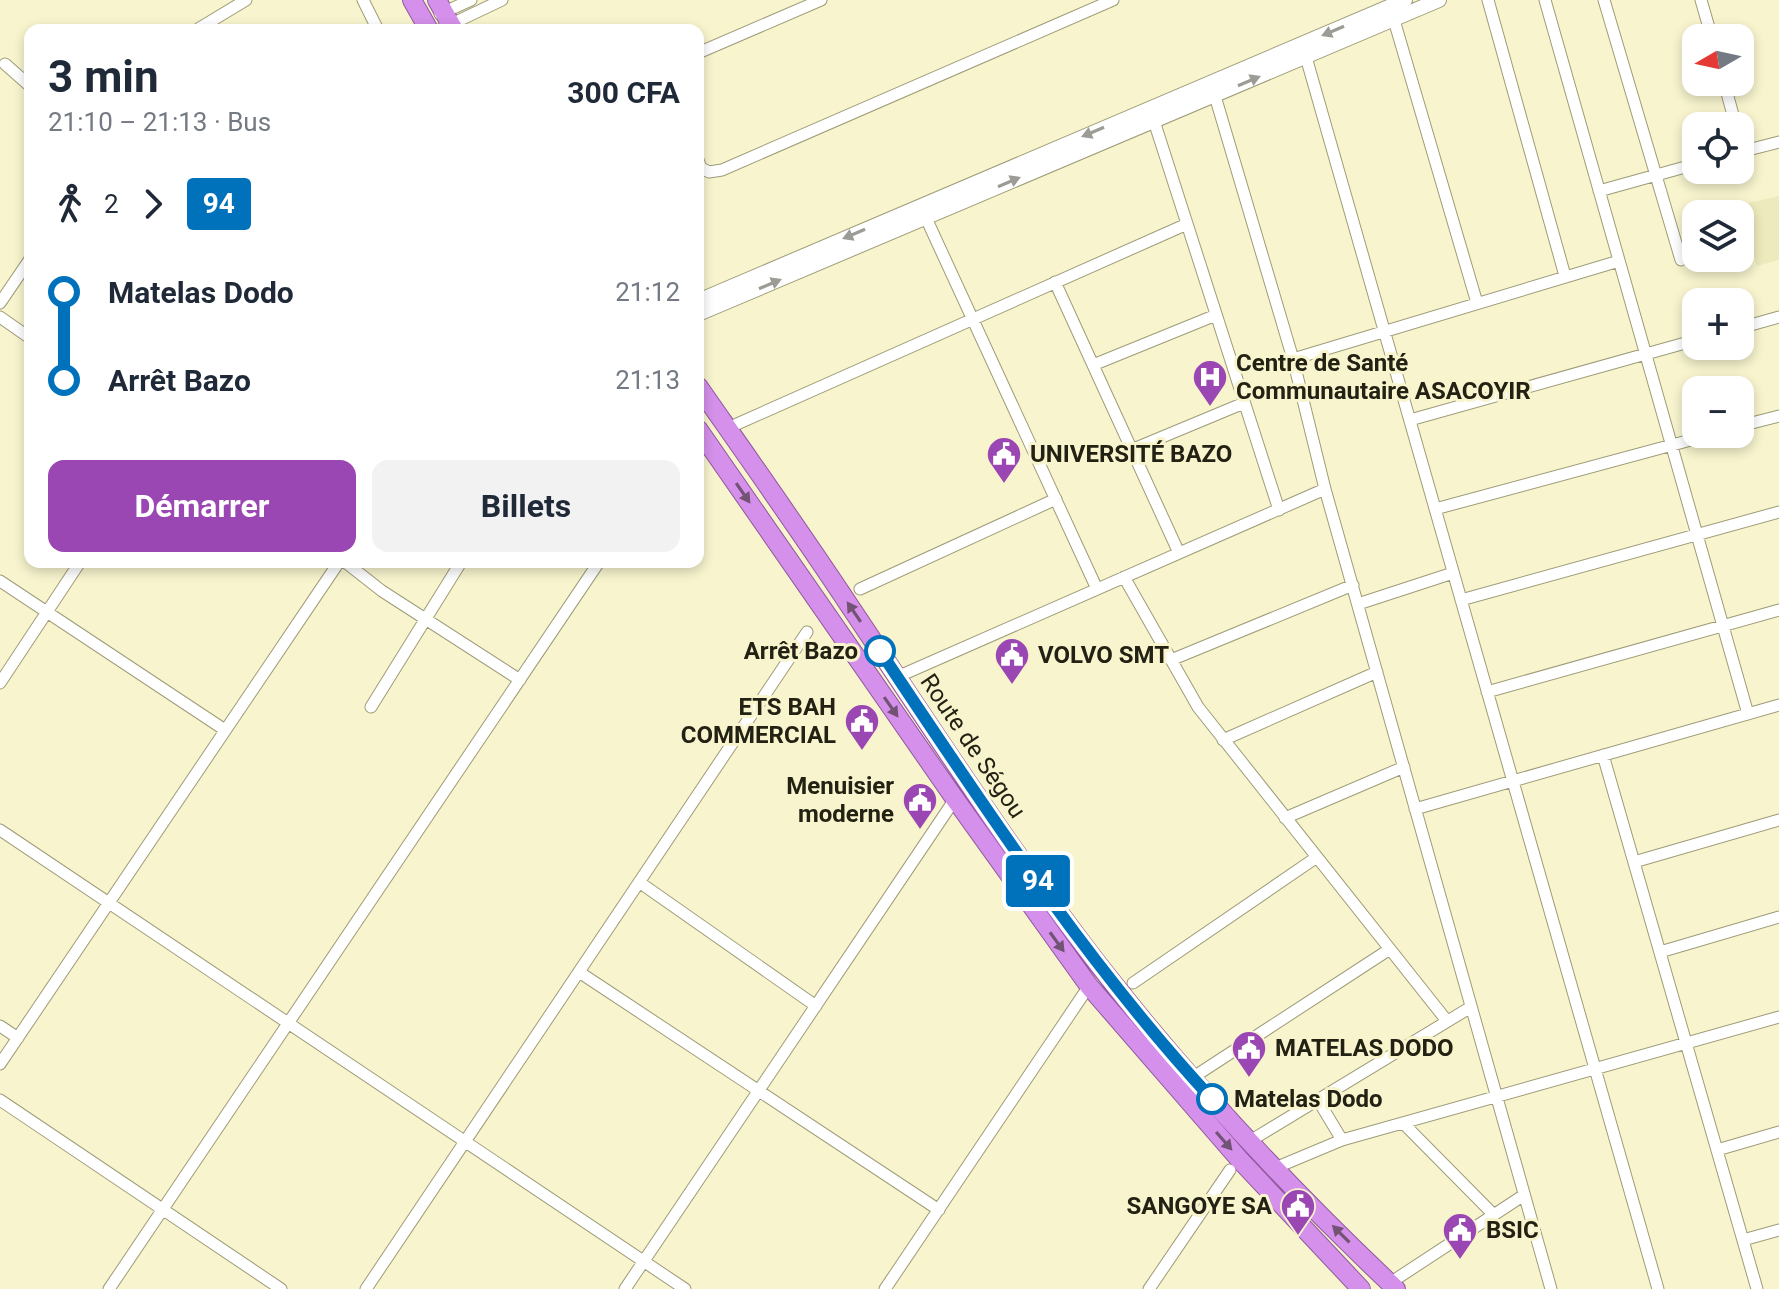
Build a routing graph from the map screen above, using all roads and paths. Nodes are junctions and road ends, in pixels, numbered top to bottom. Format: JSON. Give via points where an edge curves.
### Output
{"nodes":[{"id":1,"x":246,"y":0,"type":"edge"},
{"id":2,"x":363,"y":0,"type":"edge"},
{"id":3,"x":412,"y":0,"type":"edge"},
{"id":4,"x":471,"y":0,"type":"edge"},
{"id":5,"x":502,"y":0,"type":"edge"},
{"id":6,"x":821,"y":0,"type":"edge"},
{"id":7,"x":1113,"y":0,"type":"edge"},
{"id":8,"x":1405,"y":0,"type":"edge"},
{"id":9,"x":1439,"y":0,"type":"edge"},
{"id":10,"x":1488,"y":0,"type":"edge"},
{"id":11,"x":1545,"y":0,"type":"edge"},
{"id":12,"x":1604,"y":0,"type":"edge"},
{"id":13,"x":1701,"y":0,"type":"edge"},
{"id":14,"x":1394,"y":20,"type":"junction"},
{"id":15,"x":440,"y":21,"type":"edge"},
{"id":16,"x":206,"y":24,"type":"edge"},
{"id":17,"x":375,"y":24,"type":"edge"},
{"id":18,"x":1708,"y":24,"type":"edge"},
{"id":19,"x":704,"y":50,"type":"edge"},
{"id":20,"x":1306,"y":57,"type":"junction"},
{"id":21,"x":5,"y":64,"type":"dead end"},
{"id":22,"x":24,"y":81,"type":"edge"},
{"id":23,"x":1215,"y":96,"type":"junction"},
{"id":24,"x":1154,"y":121,"type":"junction"},
{"id":25,"x":1779,"y":142,"type":"edge"},
{"id":26,"x":1754,"y":146,"type":"edge"},
{"id":27,"x":1682,"y":168,"type":"edge"},
{"id":28,"x":704,"y":170,"type":"edge"},
{"id":29,"x":722,"y":170,"type":"junction"},
{"id":30,"x":1656,"y":175,"type":"junction"},
{"id":31,"x":704,"y":178,"type":"edge"},
{"id":32,"x":1599,"y":191,"type":"junction"},
{"id":33,"x":926,"y":218,"type":"junction"},
{"id":34,"x":1187,"y":224,"type":"junction"},
{"id":35,"x":1681,"y":260,"type":"dead end"},
{"id":36,"x":1619,"y":261,"type":"junction"},
{"id":37,"x":24,"y":268,"type":"edge"},
{"id":38,"x":1565,"y":276,"type":"junction"},
{"id":39,"x":1055,"y":282,"type":"junction"},
{"id":40,"x":704,"y":298,"type":"edge"},
{"id":41,"x":0,"y":303,"type":"edge"},
{"id":42,"x":1477,"y":303,"type":"junction"},
{"id":43,"x":704,"y":311,"type":"edge"},
{"id":44,"x":1216,"y":315,"type":"junction"},
{"id":45,"x":0,"y":317,"type":"edge"},
{"id":46,"x":1779,"y":317,"type":"edge"},
{"id":47,"x":972,"y":318,"type":"junction"},
{"id":48,"x":1754,"y":324,"type":"edge"},
{"id":49,"x":1385,"y":332,"type":"junction"},
{"id":50,"x":24,"y":334,"type":"edge"},
{"id":51,"x":1682,"y":344,"type":"edge"},
{"id":52,"x":1645,"y":354,"type":"junction"},
{"id":53,"x":1293,"y":359,"type":"junction"},
{"id":54,"x":1093,"y":365,"type":"junction"},
{"id":55,"x":704,"y":394,"type":"edge"},
{"id":56,"x":1244,"y":403,"type":"junction"},
{"id":57,"x":1779,"y":416,"type":"edge"},
{"id":58,"x":1410,"y":420,"type":"junction"},
{"id":59,"x":1754,"y":422,"type":"edge"},
{"id":60,"x":728,"y":428,"type":"junction"},
{"id":61,"x":704,"y":438,"type":"edge"},
{"id":62,"x":1682,"y":442,"type":"edge"},
{"id":63,"x":1671,"y":445,"type":"junction"},
{"id":64,"x":1131,"y":450,"type":"junction"},
{"id":65,"x":1325,"y":489,"type":"junction"},
{"id":66,"x":1056,"y":499,"type":"junction"},
{"id":67,"x":1435,"y":509,"type":"junction"},
{"id":68,"x":1279,"y":510,"type":"junction"},
{"id":69,"x":1779,"y":512,"type":"edge"},
{"id":70,"x":1697,"y":535,"type":"junction"},
{"id":71,"x":1179,"y":553,"type":"junction"},
{"id":72,"x":76,"y":568,"type":"edge"},
{"id":73,"x":335,"y":568,"type":"edge"},
{"id":74,"x":353,"y":568,"type":"edge"},
{"id":75,"x":457,"y":568,"type":"edge"},
{"id":76,"x":595,"y":568,"type":"edge"},
{"id":77,"x":1453,"y":573,"type":"junction"},
{"id":78,"x":1124,"y":577,"type":"junction"},
{"id":79,"x":0,"y":581,"type":"edge"},
{"id":80,"x":1353,"y":585,"type":"junction"},
{"id":81,"x":860,"y":589,"type":"dead end"},
{"id":82,"x":1097,"y":589,"type":"junction"},
{"id":83,"x":1461,"y":600,"type":"junction"},
{"id":84,"x":1358,"y":604,"type":"junction"},
{"id":85,"x":1779,"y":610,"type":"edge"},
{"id":86,"x":47,"y":612,"type":"junction"},
{"id":87,"x":425,"y":619,"type":"junction"},
{"id":88,"x":1723,"y":626,"type":"junction"},
{"id":89,"x":807,"y":632,"type":"dead end"},
{"id":90,"x":1171,"y":660,"type":"junction"},
{"id":91,"x":1377,"y":672,"type":"junction"},
{"id":92,"x":897,"y":677,"type":"junction"},
{"id":93,"x":520,"y":680,"type":"junction"},
{"id":94,"x":0,"y":683,"type":"edge"},
{"id":95,"x":1487,"y":692,"type":"junction"},
{"id":96,"x":1779,"y":705,"type":"edge"},
{"id":97,"x":371,"y":707,"type":"dead end"},
{"id":98,"x":1748,"y":714,"type":"junction"},
{"id":99,"x":225,"y":730,"type":"junction"},
{"id":100,"x":1223,"y":740,"type":"junction"},
{"id":101,"x":1603,"y":755,"type":"junction"},
{"id":102,"x":1404,"y":767,"type":"junction"},
{"id":103,"x":1513,"y":781,"type":"junction"},
{"id":104,"x":955,"y":799,"type":"junction"},
{"id":105,"x":1415,"y":809,"type":"junction"},
{"id":106,"x":1285,"y":818,"type":"junction"},
{"id":107,"x":1779,"y":820,"type":"edge"},
{"id":108,"x":0,"y":830,"type":"edge"},
{"id":109,"x":1317,"y":857,"type":"junction"},
{"id":110,"x":1634,"y":862,"type":"junction"},
{"id":111,"x":639,"y":882,"type":"junction"},
{"id":112,"x":108,"y":903,"type":"junction"},
{"id":113,"x":1779,"y":917,"type":"edge"},
{"id":114,"x":1390,"y":949,"type":"junction"},
{"id":115,"x":1660,"y":952,"type":"junction"},
{"id":116,"x":579,"y":972,"type":"junction"},
{"id":117,"x":1133,"y":983,"type":"dead end"},
{"id":118,"x":1089,"y":986,"type":"junction"},
{"id":119,"x":816,"y":1006,"type":"junction"},
{"id":120,"x":1471,"y":1007,"type":"junction"},
{"id":121,"x":1779,"y":1017,"type":"edge"},
{"id":122,"x":1447,"y":1021,"type":"junction"},
{"id":123,"x":288,"y":1023,"type":"junction"},
{"id":124,"x":0,"y":1026,"type":"edge"},
{"id":125,"x":18,"y":1038,"type":"junction"},
{"id":126,"x":1686,"y":1043,"type":"junction"},
{"id":127,"x":0,"y":1064,"type":"edge"},
{"id":128,"x":1595,"y":1069,"type":"junction"},
{"id":129,"x":1192,"y":1078,"type":"junction"},
{"id":130,"x":758,"y":1091,"type":"junction"},
{"id":131,"x":1497,"y":1097,"type":"junction"},
{"id":132,"x":0,"y":1100,"type":"edge"},
{"id":133,"x":1318,"y":1100,"type":"junction"},
{"id":134,"x":1403,"y":1123,"type":"junction"},
{"id":135,"x":1779,"y":1132,"type":"edge"},
{"id":136,"x":1342,"y":1140,"type":"junction"},
{"id":137,"x":465,"y":1141,"type":"junction"},
{"id":138,"x":1250,"y":1141,"type":"junction"},
{"id":139,"x":1717,"y":1150,"type":"junction"},
{"id":140,"x":1275,"y":1168,"type":"junction"},
{"id":141,"x":1230,"y":1170,"type":"dead end"},
{"id":142,"x":1524,"y":1195,"type":"junction"},
{"id":143,"x":162,"y":1209,"type":"junction"},
{"id":144,"x":939,"y":1210,"type":"junction"},
{"id":145,"x":1494,"y":1215,"type":"junction"},
{"id":146,"x":1779,"y":1230,"type":"edge"},
{"id":147,"x":1743,"y":1240,"type":"junction"},
{"id":148,"x":643,"y":1261,"type":"junction"},
{"id":149,"x":1393,"y":1286,"type":"edge"},
{"id":150,"x":109,"y":1289,"type":"edge"},
{"id":151,"x":281,"y":1289,"type":"edge"},
{"id":152,"x":366,"y":1289,"type":"edge"},
{"id":153,"x":625,"y":1289,"type":"edge"},
{"id":154,"x":685,"y":1289,"type":"edge"},
{"id":155,"x":885,"y":1289,"type":"edge"},
{"id":156,"x":1149,"y":1289,"type":"edge"},
{"id":157,"x":1361,"y":1289,"type":"edge"},
{"id":158,"x":1551,"y":1289,"type":"edge"},
{"id":159,"x":1658,"y":1289,"type":"edge"},
{"id":160,"x":1757,"y":1289,"type":"edge"}],
"edges":[{"from":1,"to":16,"type":"street"},
{"from":2,"to":17,"type":"street"},
{"from":3,"to":15,"type":"highway"},
{"from":4,"to":15,"type":"street"},
{"from":5,"to":15,"type":"street"},
{"from":6,"to":19,"type":"street"},
{"from":7,"to":29,"type":"street"},
{"from":8,"to":40,"type":"street","one_way":true},
{"from":9,"to":14,"type":"street"},
{"from":10,"to":38,"type":"street"},
{"from":11,"to":32,"type":"street"},
{"from":12,"to":30,"type":"street"},
{"from":13,"to":18,"type":"street"},
{"from":14,"to":20,"type":"street"},
{"from":14,"to":42,"type":"street"},
{"from":23,"to":20,"type":"street","one_way":true},
{"from":20,"to":49,"type":"street"},
{"from":21,"to":22,"type":"street"},
{"from":23,"to":24,"type":"street"},
{"from":23,"to":53,"type":"street"},
{"from":33,"to":24,"type":"street","one_way":true},
{"from":24,"to":34,"type":"street"},
{"from":25,"to":26,"type":"street"},
{"from":27,"to":30,"type":"street"},
{"from":28,"to":29,"type":"street"},
{"from":29,"to":31,"type":"street"},
{"from":30,"to":32,"type":"street"},
{"from":30,"to":35,"type":"street"},
{"from":32,"to":36,"type":"street"},
{"from":43,"to":33,"type":"street","one_way":true},
{"from":33,"to":47,"type":"street"},
{"from":34,"to":39,"type":"street"},
{"from":34,"to":44,"type":"street"},
{"from":36,"to":38,"type":"street"},
{"from":36,"to":52,"type":"street"},
{"from":37,"to":41,"type":"street"},
{"from":38,"to":42,"type":"street"},
{"from":39,"to":47,"type":"street"},
{"from":39,"to":54,"type":"street"},
{"from":42,"to":49,"type":"street"},
{"from":44,"to":54,"type":"street"},
{"from":44,"to":56,"type":"street"},
{"from":45,"to":50,"type":"street"},
{"from":46,"to":48,"type":"street"},
{"from":47,"to":60,"type":"street"},
{"from":47,"to":66,"type":"street"},
{"from":49,"to":53,"type":"street"},
{"from":49,"to":58,"type":"street"},
{"from":51,"to":52,"type":"street"},
{"from":52,"to":58,"type":"street"},
{"from":52,"to":63,"type":"street"},
{"from":53,"to":65,"type":"street"},
{"from":54,"to":64,"type":"street"},
{"from":55,"to":60,"type":"highway","name":"Route de Ségou"},
{"from":56,"to":64,"type":"street"},
{"from":56,"to":68,"type":"street"},
{"from":57,"to":59,"type":"street"},
{"from":58,"to":67,"type":"street"},
{"from":92,"to":60,"type":"highway","name":"Route de Ségou","one_way":true},
{"from":61,"to":104,"type":"highway","name":"Route de Ségou","one_way":true},
{"from":62,"to":63,"type":"street"},
{"from":63,"to":67,"type":"street"},
{"from":63,"to":70,"type":"street"},
{"from":64,"to":71,"type":"street"},
{"from":65,"to":68,"type":"street"},
{"from":65,"to":80,"type":"street"},
{"from":66,"to":81,"type":"street"},
{"from":66,"to":82,"type":"street"},
{"from":67,"to":77,"type":"street"},
{"from":68,"to":71,"type":"street"},
{"from":69,"to":70,"type":"street"},
{"from":70,"to":83,"type":"street"},
{"from":70,"to":88,"type":"street"},
{"from":71,"to":78,"type":"street"},
{"from":72,"to":86,"type":"street"},
{"from":73,"to":99,"type":"street"},
{"from":74,"to":87,"type":"street"},
{"from":75,"to":87,"type":"street"},
{"from":76,"to":93,"type":"street"},
{"from":77,"to":83,"type":"street"},
{"from":77,"to":84,"type":"street"},
{"from":78,"to":82,"type":"street"},
{"from":78,"to":90,"type":"street"},
{"from":79,"to":86,"type":"street"},
{"from":80,"to":84,"type":"street"},
{"from":80,"to":90,"type":"street"},
{"from":82,"to":92,"type":"street"},
{"from":83,"to":95,"type":"street"},
{"from":84,"to":91,"type":"street"},
{"from":85,"to":88,"type":"street"},
{"from":86,"to":94,"type":"street"},
{"from":86,"to":99,"type":"street"},
{"from":87,"to":93,"type":"street"},
{"from":87,"to":97,"type":"street"},
{"from":88,"to":95,"type":"street"},
{"from":88,"to":98,"type":"street"},
{"from":89,"to":111,"type":"street"},
{"from":90,"to":100,"type":"street"},
{"from":91,"to":100,"type":"street"},
{"from":91,"to":102,"type":"street"},
{"from":92,"to":129,"type":"highway","name":"Route de Ségou","via":[[1101,968]]},
{"from":93,"to":123,"type":"street"},
{"from":95,"to":103,"type":"street"},
{"from":96,"to":98,"type":"street"},
{"from":98,"to":101,"type":"street"},
{"from":99,"to":112,"type":"street"},
{"from":100,"to":106,"type":"street"},
{"from":101,"to":103,"type":"street"},
{"from":101,"to":110,"type":"street"},
{"from":102,"to":105,"type":"street"},
{"from":102,"to":106,"type":"street"},
{"from":103,"to":105,"type":"street"},
{"from":103,"to":128,"type":"street"},
{"from":104,"to":118,"type":"highway","name":"Route de Ségou","one_way":true},
{"from":104,"to":119,"type":"street"},
{"from":105,"to":120,"type":"street"},
{"from":106,"to":109,"type":"street"},
{"from":107,"to":110,"type":"street"},
{"from":108,"to":112,"type":"street"},
{"from":109,"to":114,"type":"street"},
{"from":109,"to":117,"type":"street"},
{"from":110,"to":115,"type":"street"},
{"from":111,"to":116,"type":"street"},
{"from":111,"to":119,"type":"street"},
{"from":112,"to":123,"type":"street"},
{"from":112,"to":125,"type":"street"},
{"from":113,"to":115,"type":"street"},
{"from":114,"to":122,"type":"street"},
{"from":114,"to":129,"type":"street"},
{"from":115,"to":126,"type":"street"},
{"from":116,"to":130,"type":"street"},
{"from":116,"to":137,"type":"street"},
{"from":118,"to":144,"type":"street"},
{"from":118,"to":157,"type":"highway","name":"Route de Ségou","one_way":true},
{"from":119,"to":130,"type":"street"},
{"from":120,"to":122,"type":"street"},
{"from":120,"to":131,"type":"street"},
{"from":121,"to":126,"type":"street"},
{"from":122,"to":133,"type":"street"},
{"from":123,"to":137,"type":"street"},
{"from":123,"to":143,"type":"street"},
{"from":124,"to":125,"type":"street"},
{"from":125,"to":127,"type":"street"},
{"from":126,"to":128,"type":"street"},
{"from":126,"to":139,"type":"street"},
{"from":128,"to":131,"type":"street"},
{"from":128,"to":159,"type":"street"},
{"from":129,"to":138,"type":"highway","name":"Route de Ségou"},
{"from":130,"to":144,"type":"street"},
{"from":130,"to":148,"type":"street"},
{"from":131,"to":134,"type":"street"},
{"from":131,"to":142,"type":"street"},
{"from":132,"to":143,"type":"street"},
{"from":133,"to":136,"type":"street"},
{"from":133,"to":138,"type":"street"},
{"from":134,"to":136,"type":"street"},
{"from":134,"to":145,"type":"street"},
{"from":135,"to":139,"type":"street"},
{"from":136,"to":140,"type":"street"},
{"from":137,"to":148,"type":"street"},
{"from":137,"to":152,"type":"street"},
{"from":138,"to":140,"type":"highway","name":"Route de Ségou"},
{"from":139,"to":147,"type":"street"},
{"from":149,"to":140,"type":"highway","name":"Route de Ségou","one_way":true},
{"from":141,"to":156,"type":"street"},
{"from":142,"to":145,"type":"street"},
{"from":142,"to":158,"type":"street"},
{"from":143,"to":150,"type":"street"},
{"from":143,"to":151,"type":"street"},
{"from":144,"to":155,"type":"street"},
{"from":145,"to":149,"type":"street"},
{"from":146,"to":147,"type":"street"},
{"from":147,"to":160,"type":"street"},
{"from":148,"to":153,"type":"street"},
{"from":148,"to":154,"type":"street"}]}
